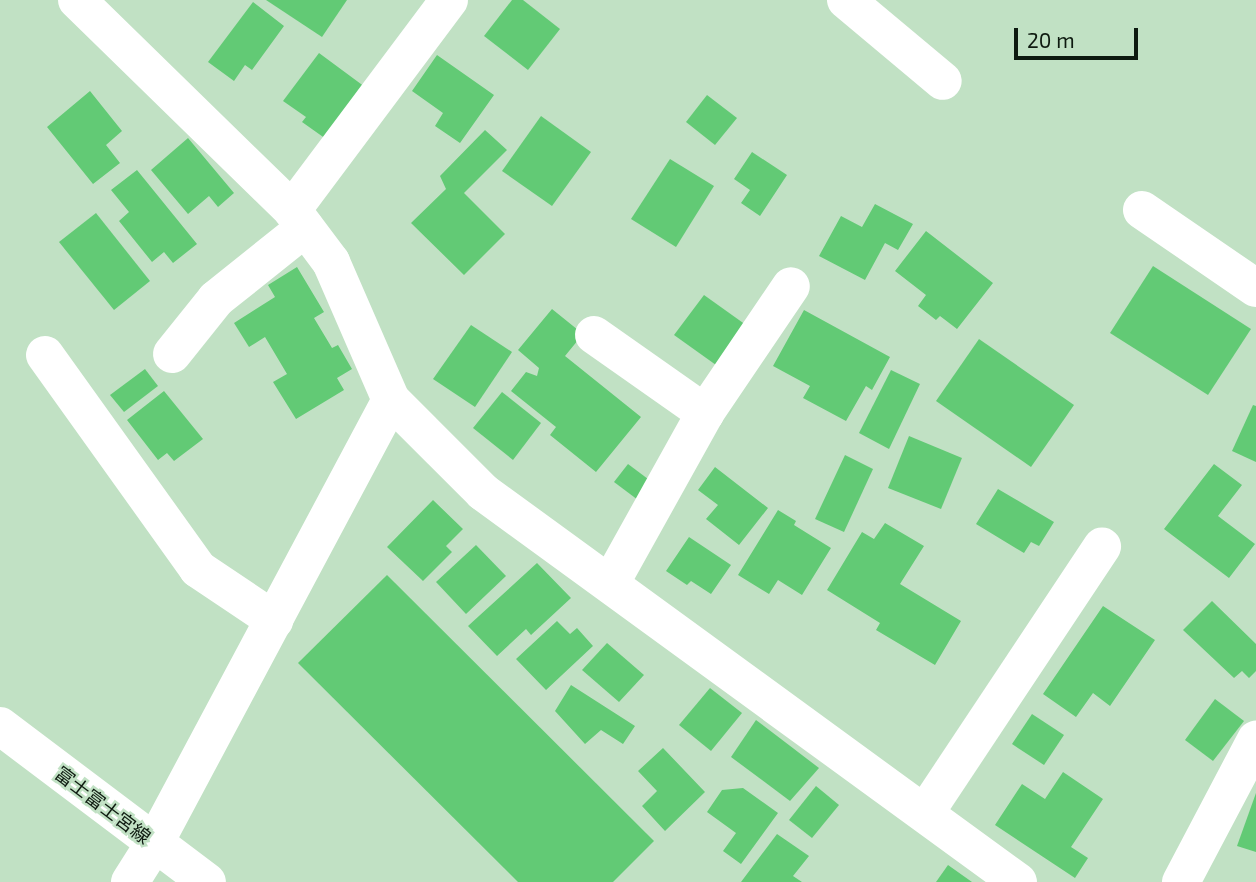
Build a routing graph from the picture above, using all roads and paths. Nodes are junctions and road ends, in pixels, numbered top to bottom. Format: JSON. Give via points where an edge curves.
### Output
{"nodes":[{"id":1,"x":76,"y":0,"type":"edge"},
{"id":2,"x":449,"y":0,"type":"edge"},
{"id":3,"x":846,"y":0,"type":"edge"},
{"id":4,"x":943,"y":80,"type":"dead end"},
{"id":5,"x":1142,"y":210,"type":"dead end"},
{"id":6,"x":299,"y":219,"type":"junction"},
{"id":7,"x":791,"y":286,"type":"dead end"},
{"id":8,"x":1256,"y":288,"type":"edge"},
{"id":9,"x":594,"y":335,"type":"dead end"},
{"id":10,"x":172,"y":354,"type":"dead end"},
{"id":11,"x":44,"y":355,"type":"dead end"},
{"id":12,"x":391,"y":400,"type":"junction"},
{"id":13,"x":705,"y":413,"type":"junction"},
{"id":14,"x":1102,"y":547,"type":"dead end"},
{"id":15,"x":610,"y":584,"type":"junction"},
{"id":16,"x":274,"y":620,"type":"junction"},
{"id":17,"x":0,"y":726,"type":"edge"},
{"id":18,"x":1256,"y":740,"type":"edge"},
{"id":19,"x":925,"y":814,"type":"junction"},
{"id":20,"x":154,"y":844,"type":"junction"},
{"id":21,"x":130,"y":882,"type":"edge"},
{"id":22,"x":207,"y":882,"type":"edge"},
{"id":23,"x":1018,"y":882,"type":"edge"},
{"id":24,"x":1181,"y":882,"type":"edge"}],
"edges":[{"from":1,"to":6,"type":"street"},
{"from":2,"to":6,"type":"street"},
{"from":3,"to":4,"type":"street"},
{"from":5,"to":8,"type":"street"},
{"from":6,"to":10,"type":"street","via":[[216,299]]},
{"from":6,"to":12,"type":"street","via":[[331,262]]},
{"from":7,"to":13,"type":"street"},
{"from":9,"to":13,"type":"street"},
{"from":11,"to":16,"type":"street","via":[[198,569]]},
{"from":12,"to":15,"type":"street","via":[[483,492]]},
{"from":12,"to":16,"type":"street"},
{"from":13,"to":15,"type":"street"},
{"from":14,"to":19,"type":"street"},
{"from":15,"to":19,"type":"street"},
{"from":16,"to":20,"type":"street"},
{"from":17,"to":20,"type":"street","name":"富士富士宮線"},
{"from":18,"to":24,"type":"street"},
{"from":19,"to":23,"type":"street"},
{"from":20,"to":21,"type":"street"},
{"from":20,"to":22,"type":"street","name":"富士富士宮線"}]}
